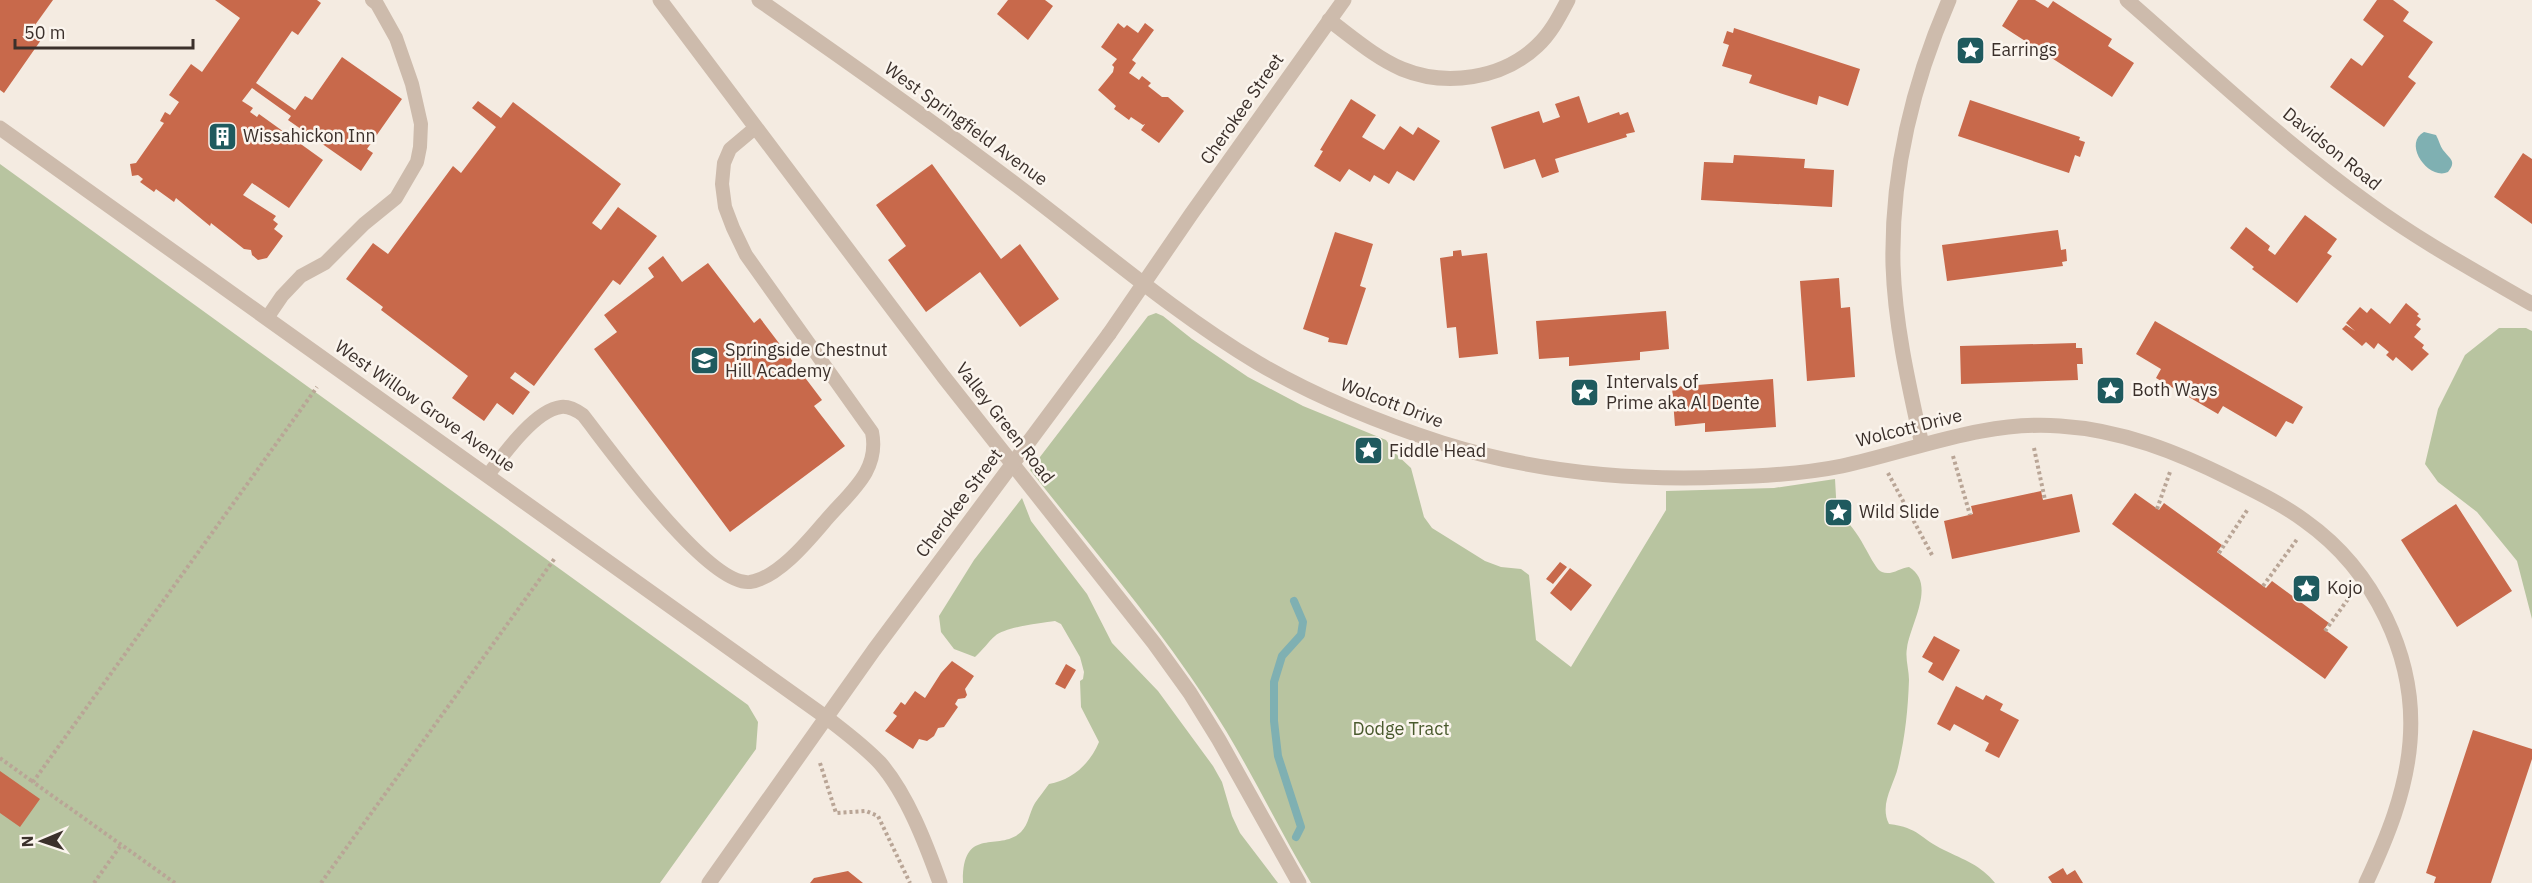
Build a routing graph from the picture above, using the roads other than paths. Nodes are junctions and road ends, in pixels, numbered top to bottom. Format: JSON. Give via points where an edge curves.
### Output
{"nodes":[{"id":1,"x":372,"y":0,"type":"edge"},
{"id":2,"x":660,"y":0,"type":"edge"},
{"id":3,"x":759,"y":0,"type":"edge"},
{"id":4,"x":1344,"y":0,"type":"edge"},
{"id":5,"x":1568,"y":0,"type":"edge"},
{"id":6,"x":1950,"y":0,"type":"edge"},
{"id":7,"x":2127,"y":0,"type":"edge"},
{"id":8,"x":1329,"y":20,"type":"junction"},
{"id":9,"x":0,"y":128,"type":"edge"},
{"id":10,"x":755,"y":128,"type":"junction"},
{"id":11,"x":1145,"y":283,"type":"junction"},
{"id":12,"x":2532,"y":304,"type":"edge"},
{"id":13,"x":267,"y":318,"type":"junction"},
{"id":14,"x":1922,"y":444,"type":"junction"},
{"id":15,"x":488,"y":475,"type":"junction"},
{"id":16,"x":827,"y":718,"type":"junction"},
{"id":17,"x":709,"y":883,"type":"edge"},
{"id":18,"x":940,"y":883,"type":"edge"},
{"id":19,"x":1299,"y":883,"type":"edge"},
{"id":20,"x":2366,"y":883,"type":"edge"}],
"edges":[{"from":1,"to":13,"type":"lane","via":[[396,38],[412,84],[421,124],[417,162],[396,198],[325,263],[301,276]]},
{"from":2,"to":10,"type":"street","name":"Valley Green Road"},
{"from":3,"to":11,"type":"street","name":"West Springfield Avenue","via":[[988,163]]},
{"from":4,"to":8,"type":"street","name":"Cherokee Street"},
{"from":5,"to":8,"type":"street","via":[[1555,26],[1536,46],[1515,62],[1467,78],[1422,76],[1400,68]]},
{"from":6,"to":14,"type":"street","via":[[1911,112],[1895,214],[1893,265],[1897,311]]},
{"from":7,"to":12,"type":"street","name":"Davidson Road","via":[[2303,153],[2370,205]]},
{"from":8,"to":11,"type":"street","name":"Cherokee Street"},
{"from":9,"to":13,"type":"street","name":"West Willow Grove Avenue"},
{"from":10,"to":15,"type":"lane","via":[[730,149],[724,163],[725,207],[746,255],[872,432],[875,446],[867,472],[783,565],[749,582],[724,575],[700,555],[574,409],[562,407],[540,417]]},
{"from":10,"to":19,"type":"street","name":"Valley Green Road","via":[[943,376],[1160,651],[1219,740]]},
{"from":11,"to":14,"type":"street","name":"Wolcott Drive","via":[[1257,362],[1320,396],[1379,421],[1494,457],[1597,474],[1675,479],[1802,473]]},
{"from":11,"to":16,"type":"street","name":"Cherokee Street","bridge":true},
{"from":13,"to":15,"type":"street","name":"West Willow Grove Avenue"},
{"from":14,"to":20,"type":"street","name":"Wolcott Drive","via":[[2025,425],[2118,434],[2219,473],[2289,510],[2326,537],[2361,576],[2378,603],[2396,643],[2408,687],[2410,739],[2403,788]]},
{"from":15,"to":16,"type":"street","name":"West Willow Grove Avenue"},
{"from":16,"to":17,"type":"street","name":"Cherokee Street"},
{"from":16,"to":18,"type":"street","name":"West Willow Grove Avenue","via":[[880,763],[895,783]]}]}
